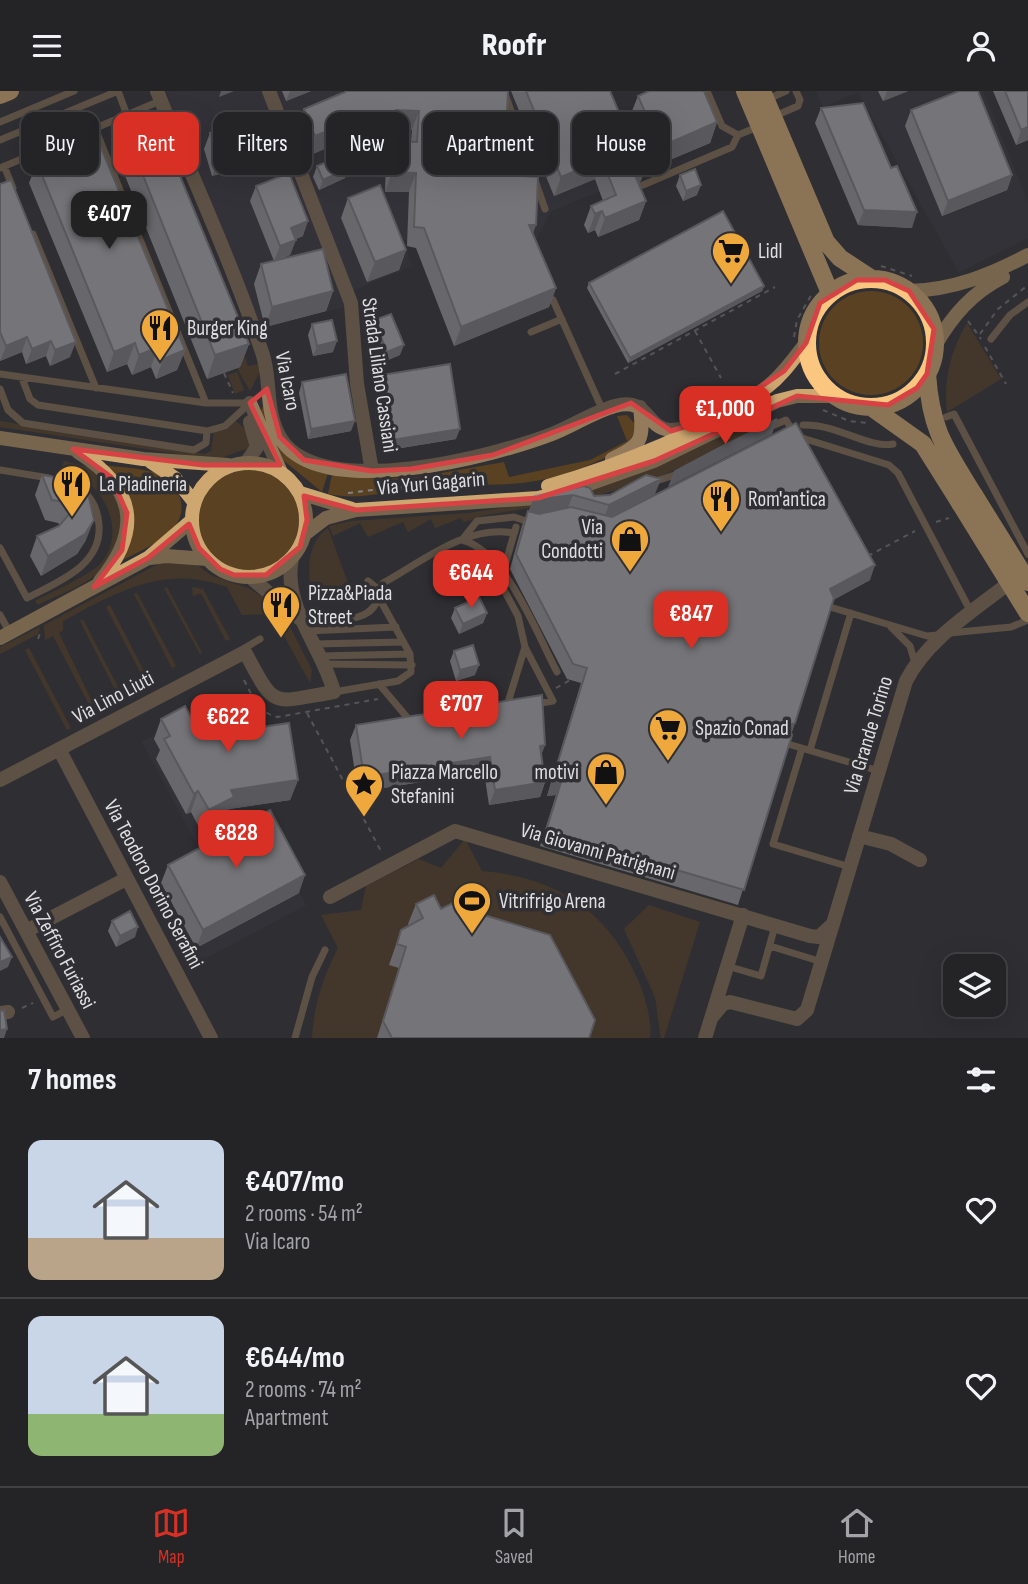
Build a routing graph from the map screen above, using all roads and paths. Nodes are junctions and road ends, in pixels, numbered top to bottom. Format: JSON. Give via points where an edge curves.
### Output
{"nodes":[{"id":1,"x":10,"y":91,"type":"edge"},
{"id":2,"x":74,"y":91,"type":"edge"},
{"id":3,"x":269,"y":91,"type":"edge"},
{"id":4,"x":504,"y":91,"type":"edge"},
{"id":5,"x":708,"y":91,"type":"edge"},
{"id":6,"x":745,"y":91,"type":"edge"},
{"id":7,"x":786,"y":91,"type":"edge"},
{"id":8,"x":796,"y":91,"type":"edge"},
{"id":9,"x":0,"y":95,"type":"edge"},
{"id":10,"x":764,"y":95,"type":"edge"},
{"id":11,"x":159,"y":96,"type":"edge"},
{"id":12,"x":126,"y":112,"type":"edge"},
{"id":13,"x":132,"y":112,"type":"edge"},
{"id":14,"x":0,"y":121,"type":"edge"},
{"id":15,"x":766,"y":122,"type":"junction"},
{"id":16,"x":738,"y":135,"type":"junction"},
{"id":17,"x":99,"y":138,"type":"edge"},
{"id":18,"x":0,"y":140,"type":"edge"},
{"id":19,"x":21,"y":159,"type":"edge"},
{"id":20,"x":2,"y":167,"type":"edge"},
{"id":21,"x":643,"y":185,"type":"edge"},
{"id":22,"x":20,"y":203,"type":"edge"},
{"id":23,"x":545,"y":209,"type":"dead end"},
{"id":24,"x":30,"y":228,"type":"edge"},
{"id":25,"x":1028,"y":255,"type":"edge"},
{"id":26,"x":1028,"y":265,"type":"edge"},
{"id":27,"x":874,"y":272,"type":"junction"},
{"id":28,"x":915,"y":285,"type":"junction"},
{"id":29,"x":1028,"y":285,"type":"edge"},
{"id":30,"x":775,"y":287,"type":"dead end"},
{"id":31,"x":823,"y":291,"type":"junction"},
{"id":32,"x":553,"y":300,"type":"edge"},
{"id":33,"x":1028,"y":303,"type":"edge"},
{"id":34,"x":962,"y":315,"type":"dead end"},
{"id":35,"x":562,"y":319,"type":"junction"},
{"id":36,"x":695,"y":330,"type":"junction"},
{"id":37,"x":531,"y":332,"type":"dead end"},
{"id":38,"x":979,"y":335,"type":"junction"},
{"id":39,"x":991,"y":339,"type":"dead end"},
{"id":40,"x":799,"y":342,"type":"junction"},
{"id":41,"x":936,"y":344,"type":"junction"},
{"id":42,"x":224,"y":373,"type":"dead end"},
{"id":43,"x":0,"y":374,"type":"edge"},
{"id":44,"x":615,"y":374,"type":"dead end"},
{"id":45,"x":928,"y":374,"type":"junction"},
{"id":46,"x":22,"y":378,"type":"junction"},
{"id":47,"x":721,"y":378,"type":"dead end"},
{"id":48,"x":1006,"y":384,"type":"dead end"},
{"id":49,"x":96,"y":388,"type":"junction"},
{"id":50,"x":0,"y":389,"type":"edge"},
{"id":51,"x":267,"y":389,"type":"junction"},
{"id":52,"x":234,"y":394,"type":"dead end"},
{"id":53,"x":835,"y":396,"type":"junction"},
{"id":54,"x":206,"y":403,"type":"junction"},
{"id":55,"x":250,"y":403,"type":"junction"},
{"id":56,"x":640,"y":407,"type":"junction"},
{"id":57,"x":871,"y":407,"type":"junction"},
{"id":58,"x":820,"y":409,"type":"dead end"},
{"id":59,"x":603,"y":411,"type":"junction"},
{"id":60,"x":716,"y":417,"type":"junction"},
{"id":61,"x":946,"y":417,"type":"dead end"},
{"id":62,"x":803,"y":425,"type":"dead end"},
{"id":63,"x":876,"y":426,"type":"dead end"},
{"id":64,"x":207,"y":431,"type":"junction"},
{"id":65,"x":760,"y":432,"type":"edge"},
{"id":66,"x":0,"y":438,"type":"edge"},
{"id":67,"x":893,"y":444,"type":"dead end"},
{"id":68,"x":873,"y":445,"type":"junction"},
{"id":69,"x":73,"y":449,"type":"junction"},
{"id":70,"x":144,"y":459,"type":"junction"},
{"id":71,"x":877,"y":459,"type":"junction"},
{"id":72,"x":246,"y":463,"type":"junction"},
{"id":73,"x":231,"y":465,"type":"junction"},
{"id":74,"x":606,"y":467,"type":"junction"},
{"id":75,"x":0,"y":470,"type":"edge"},
{"id":76,"x":372,"y":471,"type":"junction"},
{"id":77,"x":281,"y":472,"type":"junction"},
{"id":78,"x":681,"y":472,"type":"edge"},
{"id":79,"x":58,"y":479,"type":"edge"},
{"id":80,"x":647,"y":483,"type":"edge"},
{"id":81,"x":74,"y":484,"type":"edge"},
{"id":82,"x":423,"y":484,"type":"dead end"},
{"id":83,"x":300,"y":493,"type":"junction"},
{"id":84,"x":348,"y":493,"type":"dead end"},
{"id":85,"x":509,"y":497,"type":"junction"},
{"id":86,"x":194,"y":502,"type":"junction"},
{"id":87,"x":961,"y":505,"type":"junction"},
{"id":88,"x":356,"y":510,"type":"junction"},
{"id":89,"x":543,"y":520,"type":"edge"},
{"id":90,"x":191,"y":521,"type":"junction"},
{"id":91,"x":925,"y":525,"type":"junction"},
{"id":92,"x":305,"y":534,"type":"junction"},
{"id":93,"x":462,"y":540,"type":"junction"},
{"id":94,"x":0,"y":548,"type":"edge"},
{"id":95,"x":1028,"y":554,"type":"edge"},
{"id":96,"x":148,"y":558,"type":"junction"},
{"id":97,"x":292,"y":558,"type":"junction"},
{"id":98,"x":207,"y":559,"type":"junction"},
{"id":99,"x":493,"y":559,"type":"junction"},
{"id":100,"x":860,"y":561,"type":"edge"},
{"id":101,"x":1028,"y":566,"type":"edge"},
{"id":102,"x":503,"y":572,"type":"junction"},
{"id":103,"x":250,"y":577,"type":"junction"},
{"id":104,"x":368,"y":581,"type":"dead end"},
{"id":105,"x":1028,"y":582,"type":"edge"},
{"id":106,"x":94,"y":587,"type":"junction"},
{"id":107,"x":378,"y":592,"type":"junction"},
{"id":108,"x":830,"y":607,"type":"edge"},
{"id":109,"x":851,"y":613,"type":"junction"},
{"id":110,"x":1028,"y":613,"type":"edge"},
{"id":111,"x":971,"y":614,"type":"junction"},
{"id":112,"x":0,"y":615,"type":"edge"},
{"id":113,"x":1028,"y":620,"type":"edge"},
{"id":114,"x":887,"y":624,"type":"junction"},
{"id":115,"x":305,"y":626,"type":"junction"},
{"id":116,"x":396,"y":627,"type":"junction"},
{"id":117,"x":946,"y":633,"type":"junction"},
{"id":118,"x":5,"y":635,"type":"edge"},
{"id":119,"x":260,"y":639,"type":"dead end"},
{"id":120,"x":403,"y":642,"type":"junction"},
{"id":121,"x":525,"y":647,"type":"junction"},
{"id":122,"x":244,"y":650,"type":"junction"},
{"id":123,"x":410,"y":654,"type":"junction"},
{"id":124,"x":320,"y":655,"type":"junction"},
{"id":125,"x":915,"y":663,"type":"junction"},
{"id":126,"x":412,"y":665,"type":"junction"},
{"id":127,"x":557,"y":672,"type":"dead end"},
{"id":128,"x":570,"y":680,"type":"dead end"},
{"id":129,"x":379,"y":684,"type":"junction"},
{"id":130,"x":560,"y":685,"type":"dead end"},
{"id":131,"x":334,"y":692,"type":"junction"},
{"id":132,"x":530,"y":705,"type":"edge"},
{"id":133,"x":518,"y":707,"type":"edge"},
{"id":134,"x":506,"y":709,"type":"junction"},
{"id":135,"x":492,"y":711,"type":"edge"},
{"id":136,"x":307,"y":712,"type":"dead end"},
{"id":137,"x":426,"y":722,"type":"edge"},
{"id":138,"x":788,"y":744,"type":"edge"},
{"id":139,"x":60,"y":749,"type":"junction"},
{"id":140,"x":806,"y":749,"type":"junction"},
{"id":141,"x":879,"y":771,"type":"junction"},
{"id":142,"x":0,"y":780,"type":"edge"},
{"id":143,"x":859,"y":836,"type":"junction"},
{"id":144,"x":920,"y":860,"type":"dead end"},
{"id":145,"x":389,"y":866,"type":"junction"},
{"id":146,"x":850,"y":867,"type":"junction"},
{"id":147,"x":126,"y":879,"type":"junction"},
{"id":148,"x":0,"y":882,"type":"edge"},
{"id":149,"x":330,"y":897,"type":"dead end"},
{"id":150,"x":743,"y":915,"type":"junction"},
{"id":151,"x":0,"y":917,"type":"edge"},
{"id":152,"x":834,"y":923,"type":"junction"},
{"id":153,"x":775,"y":925,"type":"junction"},
{"id":154,"x":26,"y":931,"type":"junction"},
{"id":155,"x":12,"y":940,"type":"junction"},
{"id":156,"x":770,"y":946,"type":"junction"},
{"id":157,"x":326,"y":950,"type":"dead end"},
{"id":158,"x":823,"y":962,"type":"junction"},
{"id":159,"x":727,"y":966,"type":"junction"},
{"id":160,"x":43,"y":999,"type":"junction"},
{"id":161,"x":68,"y":1009,"type":"junction"},
{"id":162,"x":4,"y":1012,"type":"edge"},
{"id":163,"x":712,"y":1017,"type":"junction"},
{"id":164,"x":83,"y":1038,"type":"edge"},
{"id":165,"x":211,"y":1038,"type":"edge"},
{"id":166,"x":295,"y":1038,"type":"edge"},
{"id":167,"x":705,"y":1038,"type":"edge"}],
"edges":[{"from":1,"to":9,"type":"main road"},
{"from":2,"to":14,"type":"lane"},
{"from":3,"to":76,"type":"street","name":"Strada Liliano Cassiani","via":[[351,303],[356,384]]},
{"from":4,"to":23,"type":"lane"},
{"from":5,"to":16,"type":"lane","via":[[722,126]]},
{"from":6,"to":15,"type":"main road"},
{"from":7,"to":10,"type":"lane"},
{"from":8,"to":15,"type":"lane","via":[[798,106]]},
{"from":10,"to":15,"type":"main road"},
{"from":11,"to":13,"type":"lane"},
{"from":11,"to":51,"type":"street","name":"Via Icaro","via":[[263,353]]},
{"from":12,"to":18,"type":"lane","via":[[118,91]]},
{"from":15,"to":16,"type":"lane"},
{"from":15,"to":27,"type":"main road","via":[[826,242],[840,258]]},
{"from":15,"to":31,"type":"main road"},
{"from":16,"to":21,"type":"lane","via":[[732,147]]},
{"from":17,"to":54,"type":"lane"},
{"from":19,"to":20,"type":"lane"},
{"from":20,"to":22,"type":"lane"},
{"from":24,"to":49,"type":"lane"},
{"from":25,"to":28,"type":"main road","via":[[984,277],[943,289]]},
{"from":26,"to":41,"type":"main road","via":[[988,285],[956,311]]},
{"from":27,"to":28,"type":"path"},
{"from":27,"to":28,"type":"main road","via":[[898,284]]},
{"from":27,"to":31,"type":"main road"},
{"from":28,"to":41,"type":"main road"},
{"from":29,"to":38,"type":"path","via":[[998,309]]},
{"from":30,"to":36,"type":"path"},
{"from":31,"to":40,"type":"main road"},
{"from":31,"to":40,"type":"path","via":[[797,320]]},
{"from":32,"to":35,"type":"lane"},
{"from":33,"to":39,"type":"lane","via":[[1010,315]]},
{"from":34,"to":38,"type":"path"},
{"from":35,"to":37,"type":"lane"},
{"from":35,"to":59,"type":"lane"},
{"from":36,"to":44,"type":"path"},
{"from":36,"to":47,"type":"path"},
{"from":38,"to":48,"type":"path"},
{"from":40,"to":53,"type":"main road","via":[[814,373]]},
{"from":40,"to":60,"type":"main road","name":"Via Yuri Gagarin","via":[[784,372]]},
{"from":41,"to":45,"type":"main road"},
{"from":42,"to":52,"type":"path"},
{"from":43,"to":46,"type":"lane"},
{"from":45,"to":57,"type":"main road","via":[[904,398]]},
{"from":45,"to":87,"type":"main road","via":[[930,411]]},
{"from":46,"to":49,"type":"lane"},
{"from":46,"to":64,"type":"lane","via":[[30,399],[38,405]]},
{"from":49,"to":54,"type":"lane"},
{"from":50,"to":64,"type":"lane","via":[[8,409],[23,423],[194,450],[206,443]]},
{"from":51,"to":55,"type":"street"},
{"from":51,"to":76,"type":"street","name":"Via Icaro","via":[[272,418],[292,453],[303,460]]},
{"from":53,"to":57,"type":"main road"},
{"from":53,"to":85,"type":"main road","name":"Via Yuri Gagarin","via":[[777,401],[630,470],[538,498]]},
{"from":54,"to":55,"type":"lane"},
{"from":55,"to":64,"type":"lane","via":[[225,426]]},
{"from":55,"to":72,"type":"street","via":[[248,418],[257,441]]},
{"from":55,"to":77,"type":"street"},
{"from":56,"to":59,"type":"street","name":"Via Icaro","via":[[631,403]]},
{"from":56,"to":60,"type":"street","name":"Via Yuri Gagarin","via":[[660,428],[671,431]]},
{"from":56,"to":74,"type":"street","name":"Via Yuri Gagarin","via":[[640,439]]},
{"from":57,"to":87,"type":"main road","via":[[923,445]]},
{"from":58,"to":63,"type":"path"},
{"from":59,"to":76,"type":"street","name":"Via Icaro","via":[[493,455],[452,464]]},
{"from":60,"to":74,"type":"main road","name":"Via Yuri Gagarin"},
{"from":61,"to":95,"type":"lane","via":[[954,414]]},
{"from":62,"to":68,"type":"lane","via":[[816,424],[863,437]]},
{"from":65,"to":71,"type":"lane","via":[[786,420],[796,436]]},
{"from":66,"to":69,"type":"main road"},
{"from":67,"to":68,"type":"lane"},
{"from":68,"to":71,"type":"lane"},
{"from":69,"to":70,"type":"main road"},
{"from":69,"to":106,"type":"main road","via":[[111,477],[122,493],[127,513],[128,533],[122,550]]},
{"from":70,"to":73,"type":"main road"},
{"from":70,"to":86,"type":"main road","via":[[175,478]]},
{"from":71,"to":91,"type":"lane","via":[[898,473]]},
{"from":72,"to":73,"type":"main road"},
{"from":72,"to":77,"type":"main road"},
{"from":73,"to":86,"type":"main road","via":[[215,474]]},
{"from":74,"to":85,"type":"main road","name":"Via Yuri Gagarin"},
{"from":75,"to":79,"type":"lane"},
{"from":77,"to":83,"type":"main road"},
{"from":78,"to":80,"type":"lane"},
{"from":81,"to":94,"type":"lane","via":[[86,493],[99,518],[97,543],[82,566],[27,598]]},
{"from":82,"to":84,"type":"path"},
{"from":83,"to":88,"type":"main road","name":"Via Yuri Gagarin"},
{"from":83,"to":92,"type":"main road"},
{"from":85,"to":88,"type":"main road","name":"Via Yuri Gagarin"},
{"from":86,"to":90,"type":"main road"},
{"from":87,"to":91,"type":"path"},
{"from":87,"to":105,"type":"main road","bridge":true},
{"from":87,"to":110,"type":"main road","bridge":true},
{"from":88,"to":92,"type":"main road","name":"Via Yuri Gagarin","via":[[326,518]]},
{"from":89,"to":93,"type":"lane","via":[[477,521]]},
{"from":90,"to":96,"type":"main road"},
{"from":90,"to":98,"type":"main road","via":[[193,535]]},
{"from":91,"to":100,"type":"path"},
{"from":91,"to":111,"type":"lane"},
{"from":92,"to":97,"type":"main road","name":"Via Yuri Gagarin"},
{"from":93,"to":99,"type":"lane","via":[[476,543]]},
{"from":93,"to":102,"type":"lane","via":[[479,532],[515,530]]},
{"from":93,"to":107,"type":"lane","via":[[407,566]]},
{"from":96,"to":98,"type":"main road"},
{"from":96,"to":106,"type":"main road"},
{"from":97,"to":103,"type":"main road","via":[[280,569]]},
{"from":97,"to":115,"type":"street","via":[[289,587]]},
{"from":98,"to":103,"type":"main road","via":[[234,575]]},
{"from":99,"to":102,"type":"lane"},
{"from":99,"to":121,"type":"lane","via":[[496,575],[518,616]]},
{"from":101,"to":111,"type":"street","name":"Via Grande Torino"},
{"from":102,"to":127,"type":"lane"},
{"from":103,"to":115,"type":"street"},
{"from":104,"to":107,"type":"lane"},
{"from":106,"to":118,"type":"main road"},
{"from":107,"to":115,"type":"lane","via":[[370,613]]},
{"from":107,"to":116,"type":"lane"},
{"from":108,"to":109,"type":"lane"},
{"from":109,"to":114,"type":"lane"},
{"from":109,"to":140,"type":"lane"},
{"from":111,"to":117,"type":"street","name":"Via Grande Torino"},
{"from":112,"to":118,"type":"lane"},
{"from":113,"to":117,"type":"lane","via":[[1011,627]]},
{"from":114,"to":117,"type":"lane","via":[[927,636]]},
{"from":114,"to":125,"type":"lane","via":[[903,636]]},
{"from":115,"to":116,"type":"lane"},
{"from":115,"to":124,"type":"street"},
{"from":116,"to":120,"type":"lane"},
{"from":117,"to":125,"type":"street","name":"Via Grande Torino"},
{"from":119,"to":122,"type":"lane"},
{"from":120,"to":123,"type":"lane"},
{"from":120,"to":124,"type":"lane"},
{"from":121,"to":132,"type":"lane","via":[[553,701]]},
{"from":121,"to":134,"type":"lane"},
{"from":122,"to":131,"type":"street","via":[[266,693],[274,699]]},
{"from":122,"to":139,"type":"street","name":"Via Lino Liuti"},
{"from":123,"to":124,"type":"lane"},
{"from":123,"to":126,"type":"lane"},
{"from":124,"to":126,"type":"lane"},
{"from":124,"to":131,"type":"street"},
{"from":125,"to":141,"type":"street","name":"Via Grande Torino"},
{"from":126,"to":129,"type":"lane","via":[[406,678]]},
{"from":128,"to":130,"type":"path"},
{"from":129,"to":131,"type":"lane"},
{"from":129,"to":137,"type":"lane","via":[[413,724]]},
{"from":133,"to":134,"type":"lane"},
{"from":134,"to":135,"type":"lane"},
{"from":136,"to":145,"type":"path"},
{"from":138,"to":140,"type":"lane"},
{"from":139,"to":142,"type":"street","name":"Via Lino Liuti"},
{"from":139,"to":147,"type":"street","name":"Via Teodoro Dorino Serafini"},
{"from":140,"to":141,"type":"lane"},
{"from":140,"to":146,"type":"lane","via":[[773,845]]},
{"from":141,"to":143,"type":"street","name":"Via Grande Torino"},
{"from":143,"to":144,"type":"street","via":[[891,844]]},
{"from":143,"to":146,"type":"street","name":"Via Grande Torino"},
{"from":145,"to":149,"type":"street","name":"Via Giovanni Patrignani"},
{"from":145,"to":150,"type":"street","name":"Via Giovanni Patrignani","via":[[455,831]]},
{"from":146,"to":152,"type":"street","name":"Via Grande Torino"},
{"from":147,"to":154,"type":"street"},
{"from":147,"to":165,"type":"street","name":"Via Teodoro Dorino Serafini"},
{"from":148,"to":154,"type":"street","name":"Via Zeffiro Furiassi"},
{"from":150,"to":153,"type":"street"},
{"from":150,"to":159,"type":"street"},
{"from":151,"to":155,"type":"lane"},
{"from":152,"to":153,"type":"street","via":[[819,937]]},
{"from":152,"to":158,"type":"street","name":"Via Grande Torino"},
{"from":153,"to":156,"type":"lane"},
{"from":154,"to":155,"type":"lane"},
{"from":154,"to":161,"type":"street","name":"Via Zeffiro Furiassi"},
{"from":155,"to":160,"type":"lane"},
{"from":156,"to":158,"type":"lane"},
{"from":156,"to":159,"type":"lane","via":[[761,975]]},
{"from":157,"to":166,"type":"lane","via":[[312,977]]},
{"from":158,"to":163,"type":"street","name":"Via Grande Torino","via":[[797,1019],[730,1002]]},
{"from":159,"to":163,"type":"street"},
{"from":160,"to":161,"type":"lane","via":[[53,1017]]},
{"from":160,"to":162,"type":"path"},
{"from":161,"to":164,"type":"street","name":"Via Zeffiro Furiassi"},
{"from":163,"to":167,"type":"street"}]}
